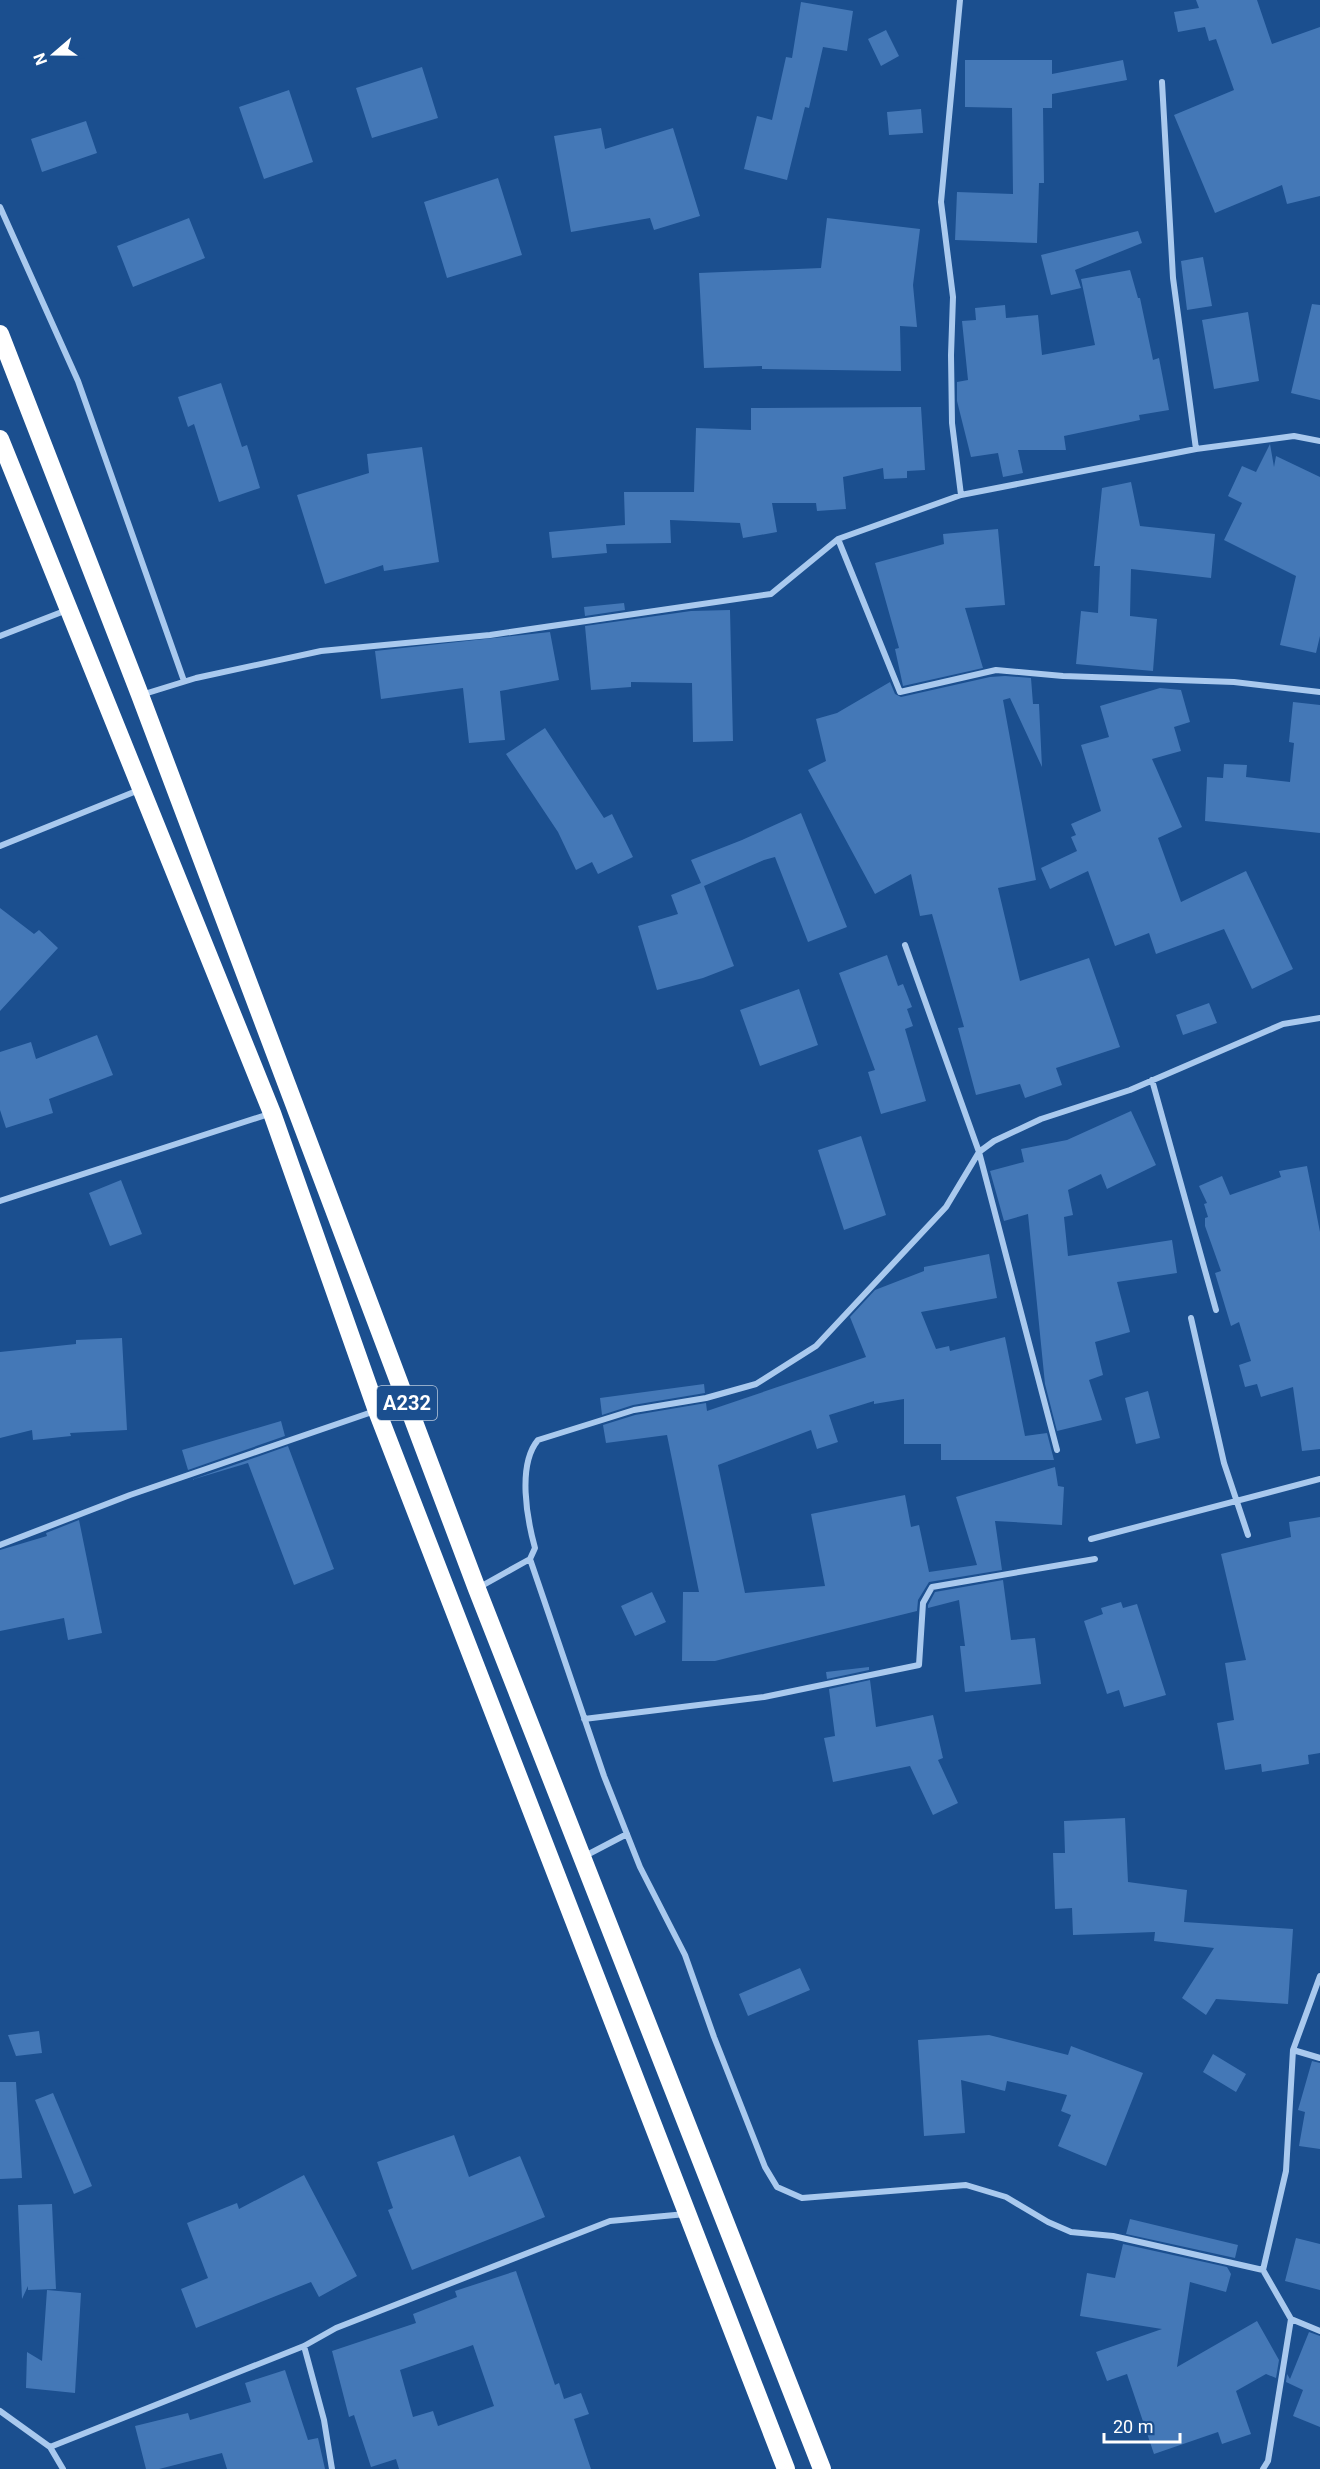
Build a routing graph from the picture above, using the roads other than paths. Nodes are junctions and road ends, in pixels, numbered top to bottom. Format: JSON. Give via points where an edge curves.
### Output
{"nodes":[{"id":1,"x":960,"y":0,"type":"edge"},
{"id":2,"x":1162,"y":82,"type":"dead end"},
{"id":3,"x":0,"y":207,"type":"edge"},
{"id":4,"x":0,"y":334,"type":"edge"},
{"id":5,"x":0,"y":439,"type":"edge"},
{"id":6,"x":1320,"y":441,"type":"edge"},
{"id":7,"x":1196,"y":449,"type":"junction"},
{"id":8,"x":961,"y":495,"type":"junction"},
{"id":9,"x":838,"y":539,"type":"junction"},
{"id":10,"x":68,"y":610,"type":"junction"},
{"id":11,"x":0,"y":636,"type":"edge"},
{"id":12,"x":184,"y":681,"type":"junction"},
{"id":13,"x":1320,"y":692,"type":"edge"},
{"id":14,"x":140,"y":695,"type":"junction"},
{"id":15,"x":140,"y":790,"type":"junction"},
{"id":16,"x":0,"y":846,"type":"edge"},
{"id":17,"x":905,"y":945,"type":"dead end"},
{"id":18,"x":1320,"y":1018,"type":"edge"},
{"id":19,"x":1152,"y":1080,"type":"junction"},
{"id":20,"x":272,"y":1113,"type":"junction"},
{"id":21,"x":979,"y":1152,"type":"junction"},
{"id":22,"x":0,"y":1201,"type":"edge"},
{"id":23,"x":1216,"y":1310,"type":"dead end"},
{"id":24,"x":1191,"y":1318,"type":"dead end"},
{"id":25,"x":378,"y":1411,"type":"junction"},
{"id":26,"x":1057,"y":1450,"type":"dead end"},
{"id":27,"x":1320,"y":1479,"type":"edge"},
{"id":28,"x":1235,"y":1501,"type":"junction"},
{"id":29,"x":1248,"y":1535,"type":"dead end"},
{"id":30,"x":1091,"y":1539,"type":"dead end"},
{"id":31,"x":0,"y":1545,"type":"edge"},
{"id":32,"x":530,"y":1558,"type":"junction"},
{"id":33,"x":1095,"y":1559,"type":"dead end"},
{"id":34,"x":477,"y":1589,"type":"junction"},
{"id":35,"x":528,"y":1717,"type":"junction"},
{"id":36,"x":584,"y":1719,"type":"junction"},
{"id":37,"x":500,"y":1726,"type":"junction"},
{"id":38,"x":627,"y":1834,"type":"junction"},
{"id":39,"x":583,"y":1857,"type":"junction"},
{"id":40,"x":1320,"y":1976,"type":"edge"},
{"id":41,"x":1293,"y":2050,"type":"junction"},
{"id":42,"x":1320,"y":2058,"type":"edge"},
{"id":43,"x":686,"y":2214,"type":"junction"},
{"id":44,"x":1263,"y":2270,"type":"junction"},
{"id":45,"x":1291,"y":2319,"type":"junction"},
{"id":46,"x":1320,"y":2331,"type":"edge"},
{"id":47,"x":304,"y":2346,"type":"junction"},
{"id":48,"x":0,"y":2411,"type":"edge"},
{"id":49,"x":50,"y":2446,"type":"junction"},
{"id":50,"x":63,"y":2469,"type":"edge"},
{"id":51,"x":332,"y":2469,"type":"edge"},
{"id":52,"x":786,"y":2469,"type":"edge"},
{"id":53,"x":822,"y":2469,"type":"edge"},
{"id":54,"x":1263,"y":2469,"type":"edge"}],
"edges":[{"from":1,"to":8,"type":"street","via":[[941,202],[954,297],[952,423]]},
{"from":2,"to":7,"type":"street","via":[[1173,278]]},
{"from":3,"to":12,"type":"street","via":[[78,381]]},
{"from":4,"to":14,"type":"highway","number":"A232"},
{"from":5,"to":10,"type":"highway","number":"A232"},
{"from":6,"to":7,"type":"street","via":[[1294,436]]},
{"from":7,"to":8,"type":"street"},
{"from":8,"to":9,"type":"street"},
{"from":9,"to":12,"type":"street","via":[[771,594],[489,635],[321,651]]},
{"from":9,"to":13,"type":"street","via":[[900,692],[996,670],[1234,682]]},
{"from":10,"to":11,"type":"street"},
{"from":10,"to":15,"type":"highway","number":"A232"},
{"from":12,"to":14,"type":"street"},
{"from":14,"to":34,"type":"highway","number":"A232"},
{"from":15,"to":16,"type":"street"},
{"from":15,"to":20,"type":"highway","number":"A232"},
{"from":17,"to":21,"type":"street"},
{"from":18,"to":19,"type":"street","via":[[1283,1024]]},
{"from":19,"to":21,"type":"street","via":[[1041,1119]]},
{"from":19,"to":23,"type":"street"},
{"from":20,"to":22,"type":"street"},
{"from":20,"to":25,"type":"highway","number":"A232"},
{"from":21,"to":26,"type":"street"},
{"from":21,"to":32,"type":"street","via":[[946,1207],[816,1346],[756,1384],[706,1398],[634,1410],[538,1440],[529,1450],[526,1464],[528,1522],[535,1548]]},
{"from":24,"to":28,"type":"street"},
{"from":25,"to":31,"type":"street","via":[[130,1495]]},
{"from":25,"to":37,"type":"highway","number":"A232"},
{"from":27,"to":28,"type":"street"},
{"from":28,"to":29,"type":"street"},
{"from":28,"to":30,"type":"street"},
{"from":32,"to":34,"type":"street"},
{"from":32,"to":36,"type":"street"},
{"from":33,"to":36,"type":"street","via":[[932,1587],[923,1603],[919,1665],[764,1697]]},
{"from":34,"to":35,"type":"highway","number":"A232"},
{"from":35,"to":37,"type":"highway"},
{"from":35,"to":39,"type":"highway","number":"A232"},
{"from":36,"to":38,"type":"street"},
{"from":37,"to":43,"type":"highway","number":"A232"},
{"from":38,"to":39,"type":"street"},
{"from":38,"to":44,"type":"street","via":[[685,1955],[765,2167],[777,2187],[802,2198],[966,2185],[1006,2197],[1071,2232],[1113,2236]]},
{"from":39,"to":53,"type":"highway","number":"A232"},
{"from":40,"to":41,"type":"street"},
{"from":41,"to":42,"type":"street"},
{"from":41,"to":44,"type":"street","via":[[1286,2171]]},
{"from":43,"to":47,"type":"street","via":[[610,2221],[336,2328]]},
{"from":43,"to":52,"type":"highway","number":"A232"},
{"from":44,"to":45,"type":"street"},
{"from":45,"to":46,"type":"street"},
{"from":45,"to":54,"type":"street","via":[[1268,2461]]},
{"from":47,"to":49,"type":"street"},
{"from":47,"to":51,"type":"street","via":[[324,2420]]},
{"from":48,"to":49,"type":"street"},
{"from":49,"to":50,"type":"street"}]}
